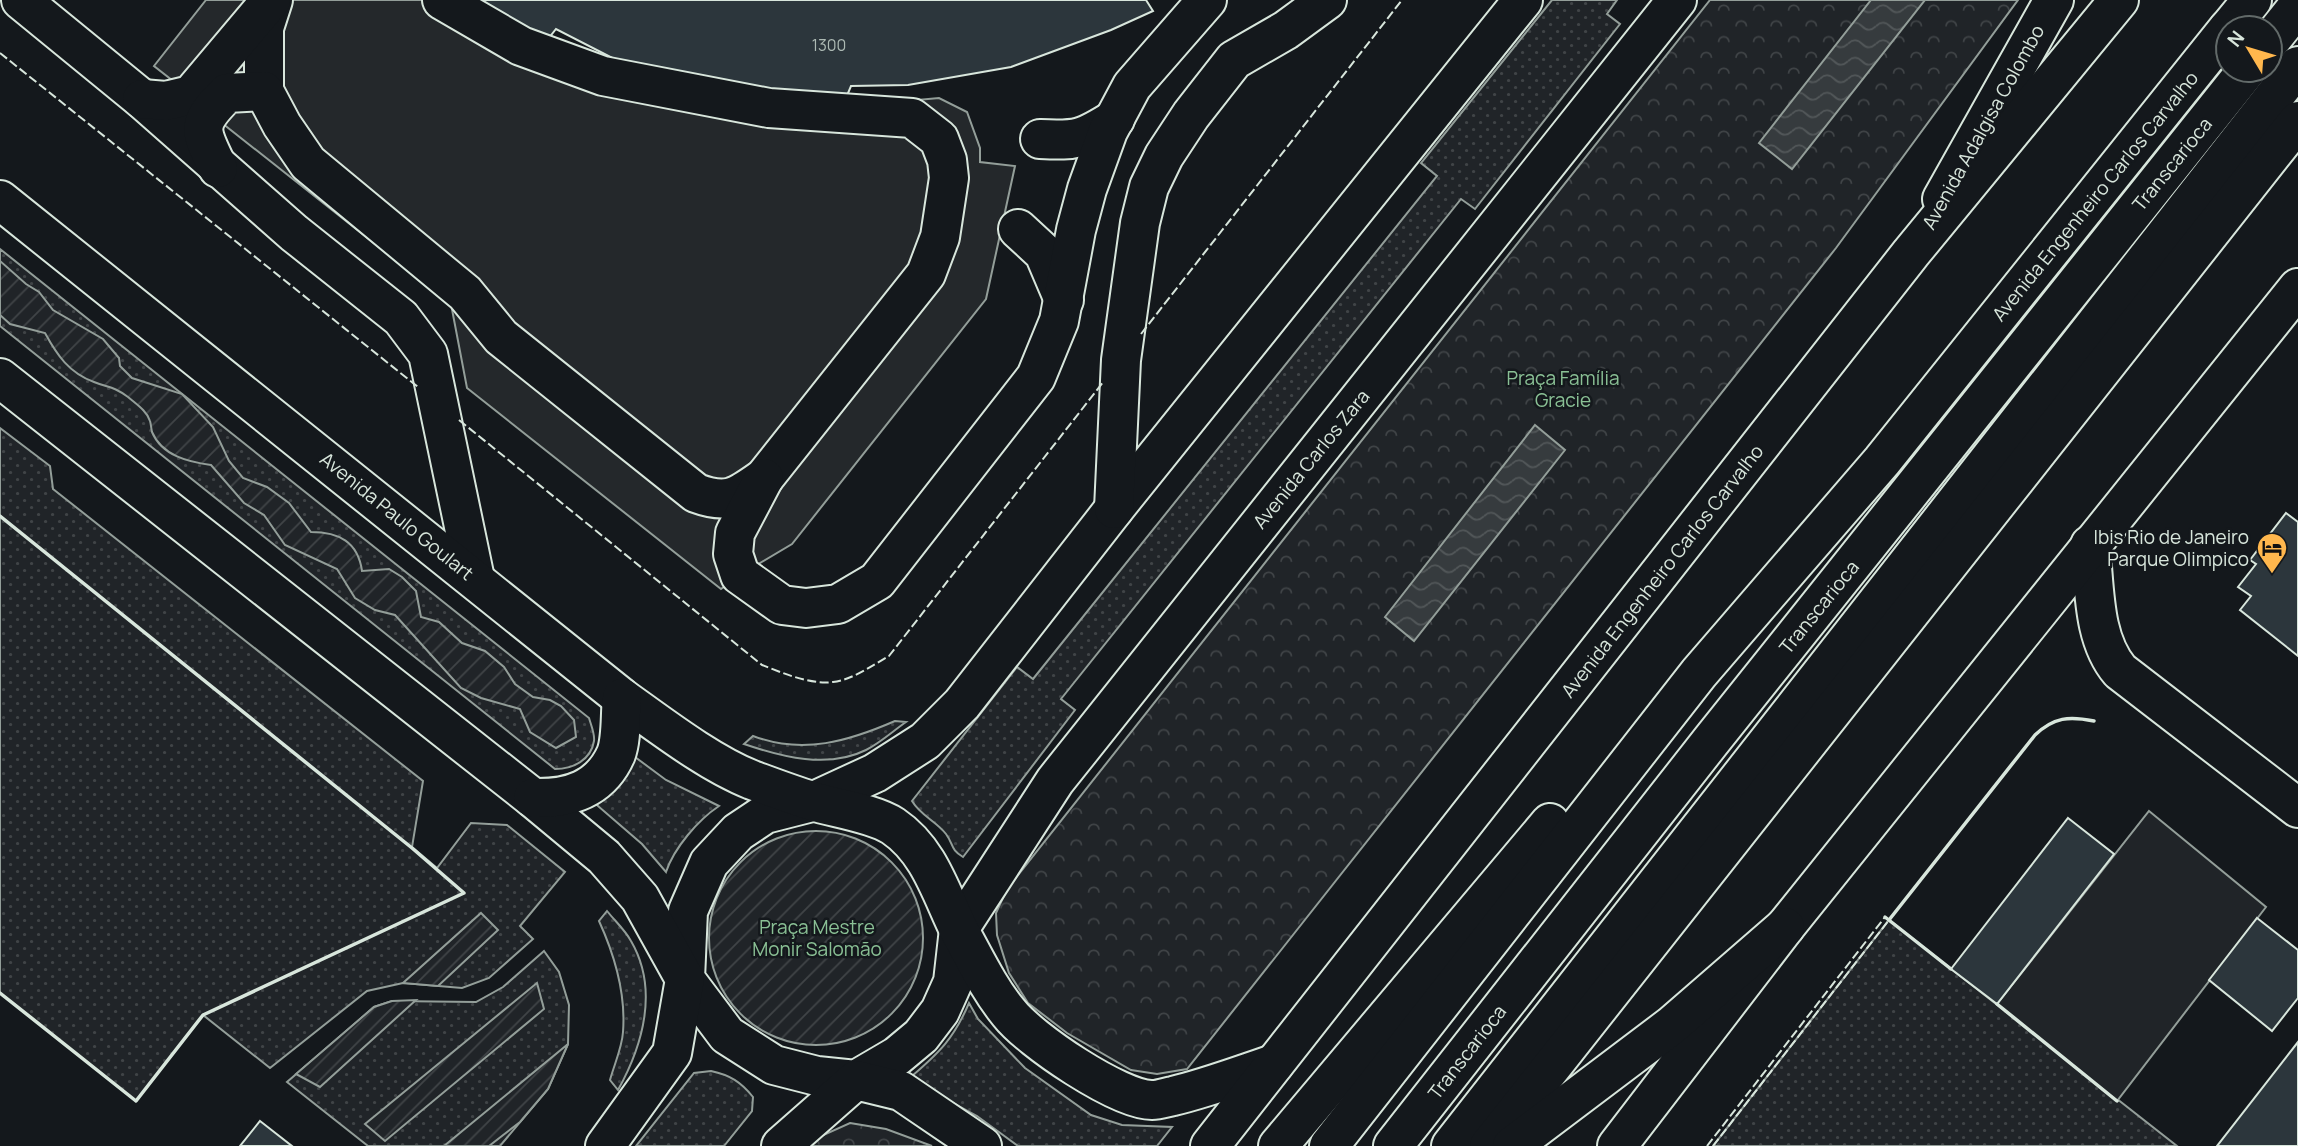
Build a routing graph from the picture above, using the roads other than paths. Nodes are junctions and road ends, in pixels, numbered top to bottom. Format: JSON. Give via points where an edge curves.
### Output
{"nodes":[{"id":1,"x":272,"y":0,"type":"edge"},
{"id":2,"x":442,"y":0,"type":"edge"},
{"id":3,"x":1207,"y":0,"type":"edge"},
{"id":4,"x":1327,"y":0,"type":"edge"},
{"id":5,"x":1523,"y":0,"type":"edge"},
{"id":6,"x":1677,"y":0,"type":"edge"},
{"id":7,"x":2054,"y":0,"type":"edge"},
{"id":8,"x":2119,"y":0,"type":"edge"},
{"id":9,"x":2252,"y":0,"type":"edge"},
{"id":10,"x":2298,"y":6,"type":"edge"},
{"id":11,"x":2241,"y":14,"type":"edge"},
{"id":12,"x":40,"y":16,"type":"edge"},
{"id":13,"x":2284,"y":24,"type":"edge"},
{"id":14,"x":2214,"y":48,"type":"edge"},
{"id":15,"x":2298,"y":66,"type":"edge"},
{"id":16,"x":2236,"y":84,"type":"edge"},
{"id":17,"x":264,"y":91,"type":"junction"},
{"id":18,"x":142,"y":99,"type":"junction"},
{"id":19,"x":1115,"y":118,"type":"junction"},
{"id":20,"x":2298,"y":121,"type":"edge"},
{"id":21,"x":1040,"y":139,"type":"dead end"},
{"id":22,"x":218,"y":168,"type":"junction"},
{"id":23,"x":0,"y":200,"type":"edge"},
{"id":24,"x":1018,"y":229,"type":"dead end"},
{"id":25,"x":1911,"y":253,"type":"junction"},
{"id":26,"x":2298,"y":288,"type":"edge"},
{"id":27,"x":1064,"y":300,"type":"junction"},
{"id":28,"x":1,"y":379,"type":"edge"},
{"id":29,"x":764,"y":478,"type":"junction"},
{"id":30,"x":1114,"y":509,"type":"junction"},
{"id":31,"x":2090,"y":545,"type":"junction"},
{"id":32,"x":475,"y":579,"type":"junction"},
{"id":33,"x":1699,"y":673,"type":"junction"},
{"id":34,"x":622,"y":698,"type":"junction"},
{"id":35,"x":533,"y":798,"type":"junction"},
{"id":36,"x":812,"y":802,"type":"junction"},
{"id":37,"x":2298,"y":808,"type":"edge"},
{"id":38,"x":1785,"y":927,"type":"junction"},
{"id":39,"x":959,"y":929,"type":"junction"},
{"id":40,"x":685,"y":979,"type":"junction"},
{"id":41,"x":1274,"y":1063,"type":"junction"},
{"id":42,"x":856,"y":1080,"type":"junction"},
{"id":43,"x":605,"y":1146,"type":"edge"},
{"id":44,"x":781,"y":1146,"type":"edge"},
{"id":45,"x":982,"y":1146,"type":"edge"},
{"id":46,"x":1210,"y":1146,"type":"edge"},
{"id":47,"x":1278,"y":1146,"type":"edge"},
{"id":48,"x":1329,"y":1146,"type":"edge"},
{"id":49,"x":1393,"y":1146,"type":"edge"},
{"id":50,"x":1451,"y":1146,"type":"edge"},
{"id":51,"x":1489,"y":1146,"type":"edge"},
{"id":52,"x":1513,"y":1146,"type":"edge"},
{"id":53,"x":1617,"y":1146,"type":"edge"}],
"edges":[{"from":1,"to":17,"type":"main road","via":[[264,28]]},
{"from":1,"to":18,"type":"main road","via":[[191,95],[166,101]]},
{"from":2,"to":29,"type":"main road","via":[[521,46],[603,76],[769,108],[912,118],[939,139],[949,178],[940,237],[926,274]]},
{"from":3,"to":19,"type":"main road","via":[[1132,86]]},
{"from":4,"to":30,"type":"main road","via":[[1234,60],[1191,115],[1149,187],[1121,360]]},
{"from":5,"to":30,"type":"main road"},
{"from":6,"to":39,"type":"main road","name":"Avenida Carlos Zara","via":[[1055,781]]},
{"from":7,"to":25,"type":"main road","name":"Avenida Adalgisa Colombo"},
{"from":8,"to":25,"type":"main road","name":"Avenida Engenheiro Carlos Carvalho"},
{"from":9,"to":11,"type":"main road","name":"Avenida Engenheiro Carlos Carvalho"},
{"from":10,"to":13,"type":"main road"},
{"from":12,"to":18,"type":"main road"},
{"from":14,"to":33,"type":"main road","name":"Avenida Engenheiro Carlos Carvalho","via":[[1882,461]]},
{"from":15,"to":50,"type":"main road","name":"Transcarioca"},
{"from":16,"to":49,"type":"main road","name":"Transcarioca"},
{"from":17,"to":22,"type":"main road","via":[[227,93],[208,112],[202,126]]},
{"from":17,"to":29,"type":"main road","via":[[309,163],[465,293],[501,337],[696,492],[728,500]]},
{"from":18,"to":22,"type":"main road"},
{"from":19,"to":21,"type":"main road","via":[[1084,138]]},
{"from":19,"to":27,"type":"main road","via":[[1087,189]]},
{"from":20,"to":51,"type":"main road"},
{"from":22,"to":32,"type":"main road","via":[[401,318],[428,354]]},
{"from":23,"to":32,"type":"main road","name":"Avenida Paulo Goulart"},
{"from":24,"to":27,"type":"main road","via":[[1044,253]]},
{"from":25,"to":41,"type":"main road","name":"Avenida Engenheiro Carlos Carvalho"},
{"from":26,"to":31,"type":"main road"},
{"from":27,"to":29,"type":"main road","via":[[1036,377],[877,581],[838,604],[806,608],[782,605],[740,575],[733,554],[735,533]]},
{"from":28,"to":35,"type":"main road"},
{"from":30,"to":36,"type":"main road","via":[[962,704],[925,741],[875,773]]},
{"from":31,"to":37,"type":"main road","via":[[2097,612],[2109,659]]},
{"from":31,"to":38,"type":"main road"},
{"from":32,"to":34,"type":"main road","name":"Avenida Paulo Goulart"},
{"from":33,"to":47,"type":"main road","via":[[1629,729]]},
{"from":33,"to":48,"type":"main road","name":"Avenida Engenheiro Carlos Carvalho"},
{"from":34,"to":35,"type":"main road","via":[[617,752],[603,775],[583,790],[558,798]]},
{"from":34,"to":36,"type":"main road","name":"Avenida Paulo Goulart","via":[[748,779]]},
{"from":35,"to":40,"type":"main road","via":[[604,857],[639,898]]},
{"from":36,"to":39,"type":"main road","name":"Avenida Paulo Goulart","via":[[892,825],[919,851],[940,884]]},
{"from":36,"to":40,"type":"main road","via":[[765,814],[738,832],[709,863],[688,911]]},
{"from":38,"to":52,"type":"main road","via":[[1671,1027]]},
{"from":38,"to":53,"type":"main road"},
{"from":39,"to":41,"type":"main road","via":[[1010,1016],[1053,1051],[1119,1090],[1152,1100]]},
{"from":39,"to":42,"type":"main road","via":[[953,982],[940,1011],[897,1056]]},
{"from":40,"to":42,"type":"main road","via":[[727,1035],[774,1065]]},
{"from":40,"to":43,"type":"main road","via":[[672,1053]]},
{"from":41,"to":46,"type":"main road","name":"Avenida Engenheiro Carlos Carvalho"},
{"from":42,"to":44,"type":"main road"},
{"from":42,"to":45,"type":"main road","via":[[901,1091]]}]}
